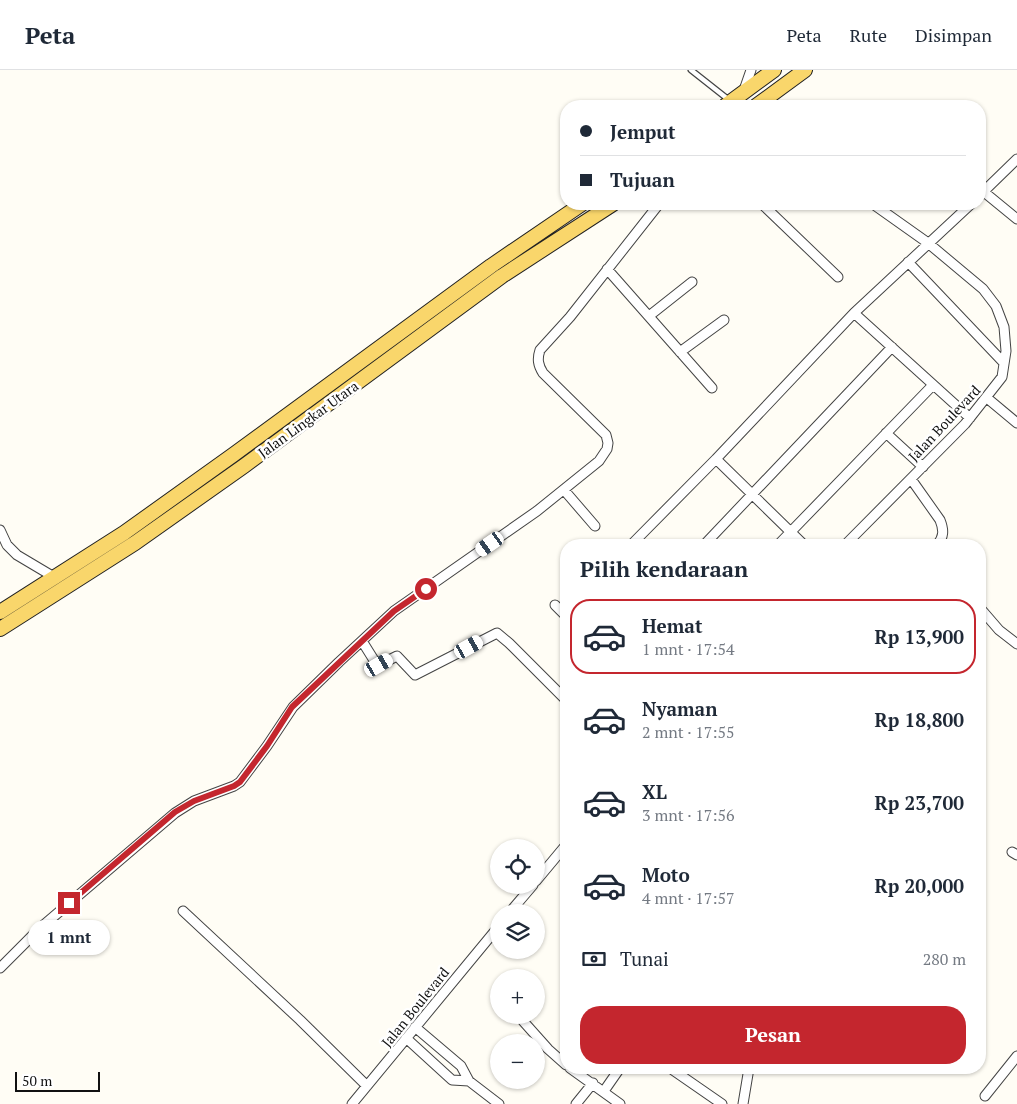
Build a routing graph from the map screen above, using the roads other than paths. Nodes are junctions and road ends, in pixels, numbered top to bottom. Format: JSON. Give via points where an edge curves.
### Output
{"nodes":[{"id":1,"x":691,"y":70,"type":"edge"},
{"id":2,"x":751,"y":70,"type":"edge"},
{"id":3,"x":774,"y":70,"type":"edge"},
{"id":4,"x":805,"y":70,"type":"edge"},
{"id":5,"x":733,"y":100,"type":"edge"},
{"id":6,"x":764,"y":100,"type":"edge"},
{"id":7,"x":1017,"y":158,"type":"edge"},
{"id":8,"x":986,"y":189,"type":"edge"},
{"id":9,"x":986,"y":196,"type":"edge"},
{"id":10,"x":573,"y":210,"type":"edge"},
{"id":11,"x":604,"y":210,"type":"edge"},
{"id":12,"x":654,"y":210,"type":"edge"},
{"id":13,"x":768,"y":210,"type":"edge"},
{"id":14,"x":881,"y":210,"type":"edge"},
{"id":15,"x":965,"y":210,"type":"edge"},
{"id":16,"x":1017,"y":219,"type":"edge"},
{"id":17,"x":928,"y":244,"type":"junction"},
{"id":18,"x":908,"y":262,"type":"junction"},
{"id":19,"x":607,"y":269,"type":"junction"},
{"id":20,"x":838,"y":277,"type":"dead end"},
{"id":21,"x":692,"y":282,"type":"dead end"},
{"id":22,"x":854,"y":314,"type":"junction"},
{"id":23,"x":649,"y":316,"type":"junction"},
{"id":24,"x":724,"y":320,"type":"dead end"},
{"id":25,"x":892,"y":347,"type":"junction"},
{"id":26,"x":680,"y":352,"type":"junction"},
{"id":27,"x":1004,"y":362,"type":"junction"},
{"id":28,"x":932,"y":385,"type":"junction"},
{"id":29,"x":712,"y":388,"type":"dead end"},
{"id":30,"x":987,"y":398,"type":"junction"},
{"id":31,"x":970,"y":418,"type":"junction"},
{"id":32,"x":1017,"y":423,"type":"edge"},
{"id":33,"x":886,"y":433,"type":"junction"},
{"id":34,"x":716,"y":459,"type":"junction"},
{"id":35,"x":923,"y":467,"type":"junction"},
{"id":36,"x":911,"y":479,"type":"junction"},
{"id":37,"x":564,"y":490,"type":"junction"},
{"id":38,"x":751,"y":494,"type":"junction"},
{"id":39,"x":595,"y":526,"type":"dead end"},
{"id":40,"x":0,"y":530,"type":"edge"},
{"id":41,"x":790,"y":532,"type":"junction"},
{"id":42,"x":637,"y":539,"type":"edge"},
{"id":43,"x":710,"y":539,"type":"edge"},
{"id":44,"x":784,"y":539,"type":"edge"},
{"id":45,"x":798,"y":539,"type":"edge"},
{"id":46,"x":851,"y":539,"type":"edge"},
{"id":47,"x":942,"y":539,"type":"edge"},
{"id":48,"x":54,"y":577,"type":"junction"},
{"id":49,"x":555,"y":604,"type":"dead end"},
{"id":50,"x":560,"y":608,"type":"edge"},
{"id":51,"x":0,"y":612,"type":"edge"},
{"id":52,"x":986,"y":615,"type":"edge"},
{"id":53,"x":0,"y":629,"type":"edge"},
{"id":54,"x":362,"y":641,"type":"junction"},
{"id":55,"x":1017,"y":644,"type":"edge"},
{"id":56,"x":560,"y":694,"type":"edge"},
{"id":57,"x":560,"y":852,"type":"edge"},
{"id":58,"x":545,"y":870,"type":"edge"},
{"id":59,"x":525,"y":894,"type":"edge"},
{"id":60,"x":517,"y":904,"type":"edge"},
{"id":61,"x":183,"y":911,"type":"dead end"},
{"id":62,"x":490,"y":937,"type":"edge"},
{"id":63,"x":0,"y":968,"type":"edge"},
{"id":64,"x":526,"y":1024,"type":"edge"},
{"id":65,"x":415,"y":1026,"type":"junction"},
{"id":66,"x":406,"y":1038,"type":"junction"},
{"id":67,"x":1017,"y":1056,"type":"edge"},
{"id":68,"x":560,"y":1060,"type":"edge"},
{"id":69,"x":579,"y":1074,"type":"edge"},
{"id":70,"x":616,"y":1074,"type":"edge"},
{"id":71,"x":679,"y":1074,"type":"edge"},
{"id":72,"x":748,"y":1074,"type":"edge"},
{"id":73,"x":469,"y":1081,"type":"junction"},
{"id":74,"x":592,"y":1083,"type":"junction"},
{"id":75,"x":367,"y":1086,"type":"junction"},
{"id":76,"x":604,"y":1090,"type":"junction"},
{"id":77,"x":985,"y":1096,"type":"dead end"},
{"id":78,"x":352,"y":1104,"type":"edge"},
{"id":79,"x":499,"y":1104,"type":"edge"},
{"id":80,"x":576,"y":1104,"type":"edge"},
{"id":81,"x":620,"y":1104,"type":"edge"},
{"id":82,"x":722,"y":1104,"type":"edge"},
{"id":83,"x":744,"y":1104,"type":"edge"}],
"edges":[{"from":1,"to":5,"type":"lane"},
{"from":2,"to":5,"type":"street"},
{"from":3,"to":5,"type":"main road"},
{"from":4,"to":6,"type":"main road"},
{"from":7,"to":8,"type":"street"},
{"from":9,"to":16,"type":"street"},
{"from":10,"to":48,"type":"main road","name":"Jalan Lingkar Utara","via":[[155,510]]},
{"from":11,"to":53,"type":"main road","name":"Jalan Lingkar Utara","via":[[502,276],[135,543]]},
{"from":12,"to":19,"type":"street"},
{"from":13,"to":20,"type":"street"},
{"from":14,"to":17,"type":"street","name":"Jalan Boulevard"},
{"from":15,"to":17,"type":"street"},
{"from":17,"to":18,"type":"street"},
{"from":17,"to":27,"type":"street","name":"Jalan Boulevard","via":[[983,289],[996,306],[1004,328]]},
{"from":18,"to":22,"type":"street"},
{"from":18,"to":27,"type":"street"},
{"from":19,"to":23,"type":"street"},
{"from":19,"to":37,"type":"street","via":[[540,350],[538,357],[543,373],[606,435],[608,443],[599,461]]},
{"from":21,"to":23,"type":"street"},
{"from":22,"to":25,"type":"street"},
{"from":22,"to":34,"type":"street"},
{"from":23,"to":26,"type":"street"},
{"from":24,"to":26,"type":"street"},
{"from":25,"to":28,"type":"street"},
{"from":25,"to":38,"type":"street"},
{"from":26,"to":29,"type":"street"},
{"from":27,"to":30,"type":"street","name":"Jalan Boulevard","via":[[1002,377]]},
{"from":28,"to":31,"type":"street"},
{"from":28,"to":33,"type":"street"},
{"from":30,"to":31,"type":"street","name":"Jalan Boulevard"},
{"from":30,"to":32,"type":"street"},
{"from":31,"to":35,"type":"street","name":"Jalan Boulevard"},
{"from":33,"to":35,"type":"street"},
{"from":33,"to":41,"type":"street"},
{"from":34,"to":38,"type":"street"},
{"from":34,"to":42,"type":"street"},
{"from":35,"to":36,"type":"street","name":"Jalan Boulevard"},
{"from":36,"to":46,"type":"street","name":"Jalan Boulevard"},
{"from":36,"to":47,"type":"street","via":[[940,520]]},
{"from":37,"to":39,"type":"street"},
{"from":37,"to":54,"type":"street","via":[[394,611]]},
{"from":38,"to":41,"type":"street"},
{"from":38,"to":43,"type":"street"},
{"from":40,"to":48,"type":"street","via":[[7,546],[17,555]]},
{"from":41,"to":44,"type":"street"},
{"from":41,"to":45,"type":"street"},
{"from":48,"to":51,"type":"main road","name":"Jalan Lingkar Utara"},
{"from":49,"to":50,"type":"street"},
{"from":52,"to":55,"type":"street"},
{"from":54,"to":56,"type":"street","via":[[377,665],[397,656],[415,675],[497,633]]},
{"from":54,"to":63,"type":"street","via":[[292,707],[240,782],[175,812],[39,929]]},
{"from":57,"to":58,"type":"street"},
{"from":59,"to":60,"type":"street"},
{"from":61,"to":75,"type":"street"},
{"from":62,"to":65,"type":"street","name":"Jalan Boulevard"},
{"from":64,"to":68,"type":"street"},
{"from":65,"to":66,"type":"street","name":"Jalan Boulevard"},
{"from":65,"to":73,"type":"street","via":[[461,1066]]},
{"from":66,"to":73,"type":"street","via":[[452,1080]]},
{"from":66,"to":75,"type":"street","name":"Jalan Boulevard"},
{"from":67,"to":77,"type":"street"},
{"from":69,"to":74,"type":"street"},
{"from":70,"to":76,"type":"street"},
{"from":71,"to":82,"type":"street"},
{"from":72,"to":83,"type":"street"},
{"from":73,"to":79,"type":"street"},
{"from":74,"to":76,"type":"street"},
{"from":74,"to":80,"type":"street"},
{"from":75,"to":78,"type":"street","name":"Jalan Boulevard"},
{"from":76,"to":81,"type":"street"}]}
